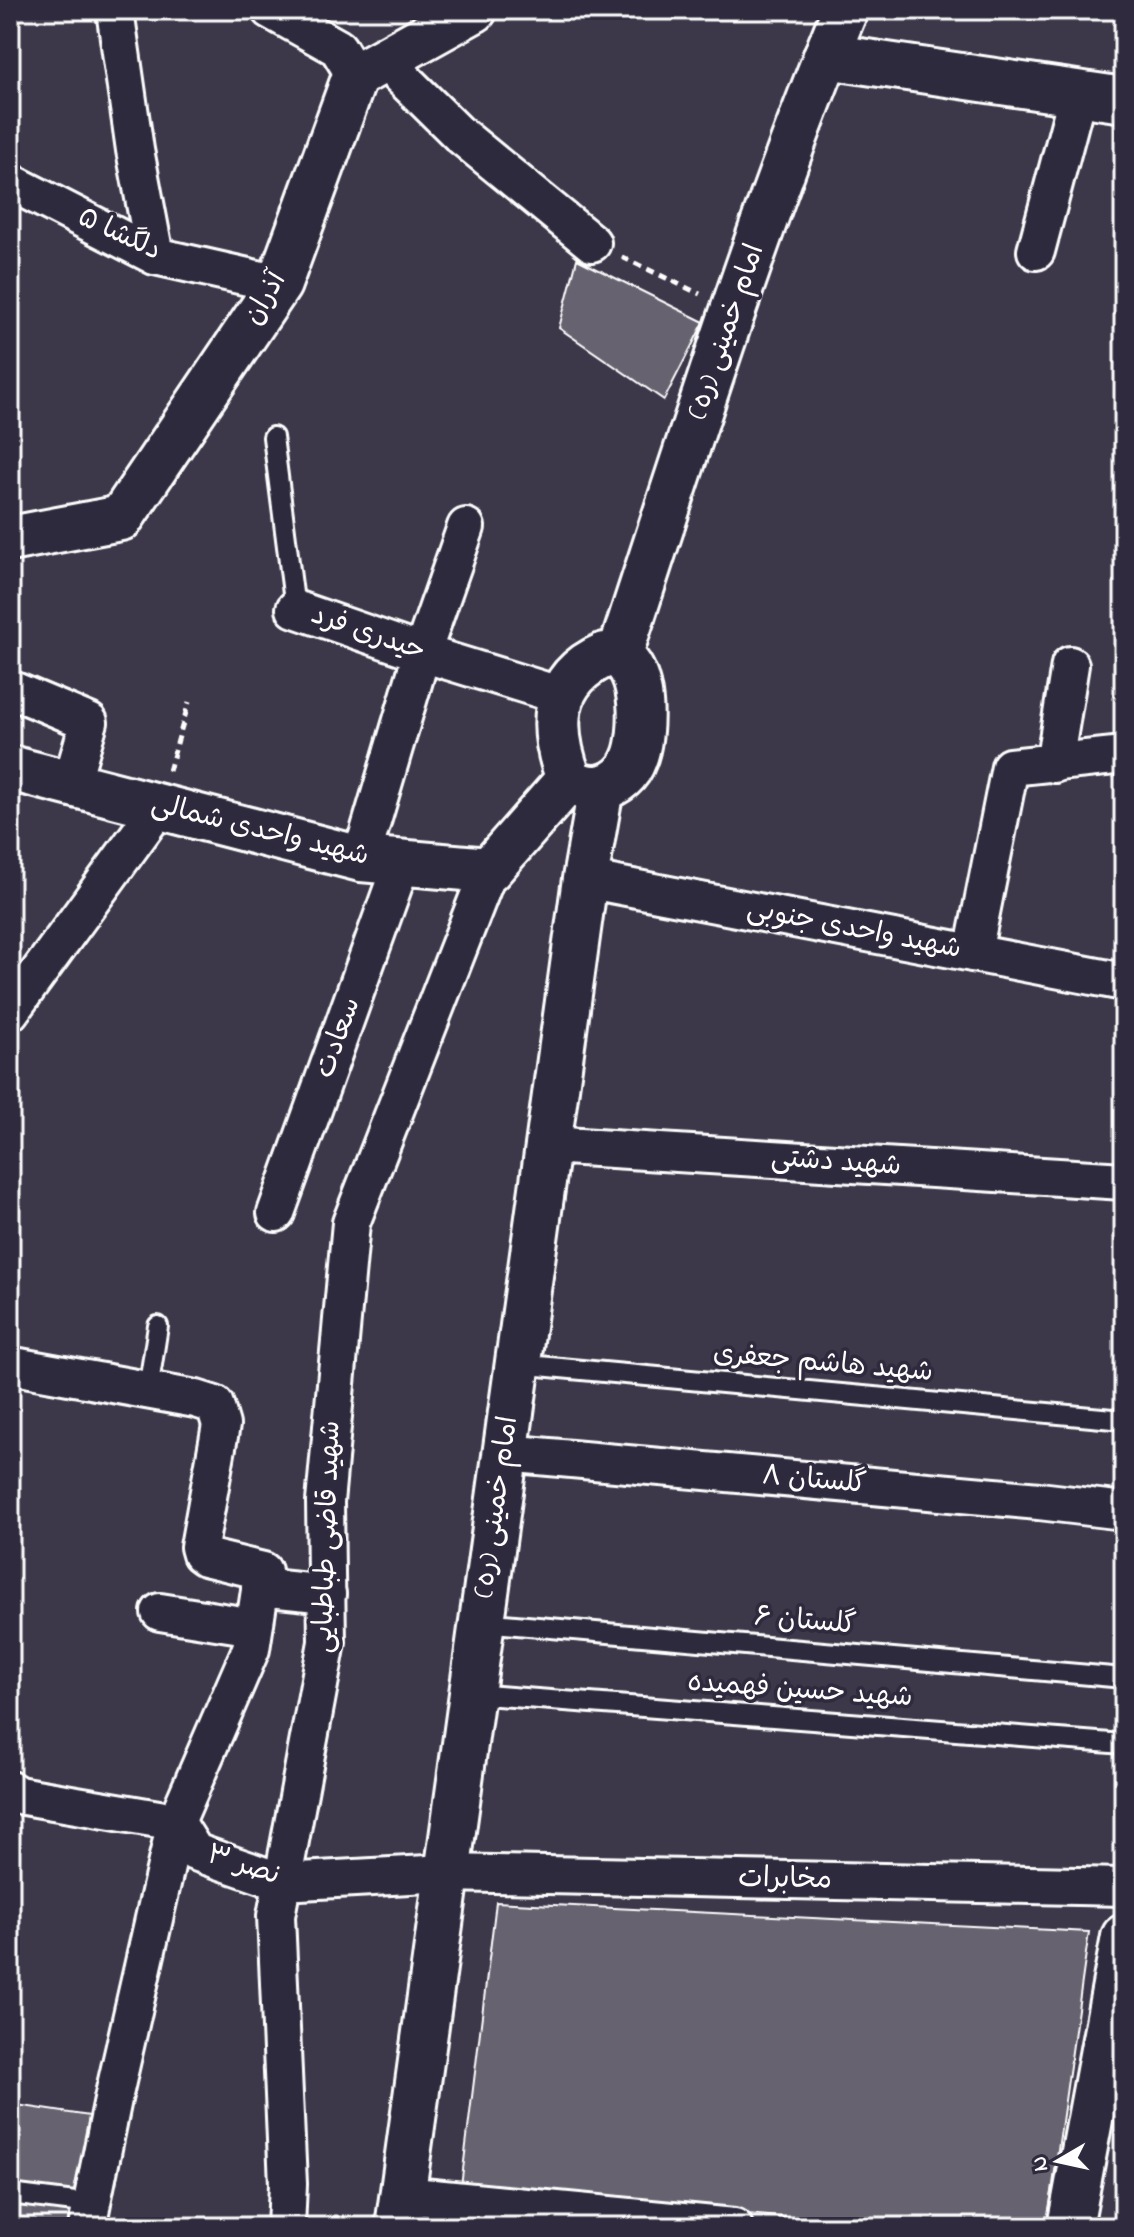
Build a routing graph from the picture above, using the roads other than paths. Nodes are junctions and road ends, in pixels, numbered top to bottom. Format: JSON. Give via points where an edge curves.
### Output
{"nodes":[{"id":1,"x":115,"y":10,"type":"edge"},
{"id":2,"x":270,"y":10,"type":"edge"},
{"id":3,"x":474,"y":10,"type":"edge"},
{"id":4,"x":845,"y":10,"type":"edge"},
{"id":5,"x":826,"y":56,"type":"junction"},
{"id":6,"x":370,"y":68,"type":"junction"},
{"id":7,"x":1078,"y":93,"type":"junction"},
{"id":8,"x":1124,"y":100,"type":"edge"},
{"id":9,"x":10,"y":182,"type":"edge"},
{"id":10,"x":592,"y":243,"type":"road end"},
{"id":11,"x":1036,"y":251,"type":"dead end"},
{"id":12,"x":155,"y":256,"type":"junction"},
{"id":13,"x":279,"y":284,"type":"junction"},
{"id":14,"x":273,"y":437,"type":"dead end"},
{"id":15,"x":466,"y":527,"type":"dead end"},
{"id":16,"x":10,"y":539,"type":"edge"},
{"id":17,"x":295,"y":609,"type":"joint"},
{"id":18,"x":422,"y":653,"type":"junction"},
{"id":19,"x":619,"y":657,"type":"junction"},
{"id":20,"x":1070,"y":665,"type":"dead end"},
{"id":21,"x":10,"y":689,"type":"edge"},
{"id":22,"x":562,"y":696,"type":"junction"},
{"id":23,"x":1124,"y":755,"type":"edge"},
{"id":24,"x":1054,"y":764,"type":"junction"},
{"id":25,"x":10,"y":768,"type":"edge"},
{"id":26,"x":585,"y":783,"type":"junction"},
{"id":27,"x":71,"y":784,"type":"junction"},
{"id":28,"x":159,"y":807,"type":"junction"},
{"id":29,"x":382,"y":861,"type":"junction"},
{"id":30,"x":489,"y":870,"type":"junction"},
{"id":31,"x":585,"y":879,"type":"junction"},
{"id":32,"x":973,"y":953,"type":"junction"},
{"id":33,"x":1124,"y":982,"type":"edge"},
{"id":34,"x":10,"y":1012,"type":"edge"},
{"id":35,"x":548,"y":1145,"type":"junction"},
{"id":36,"x":1124,"y":1181,"type":"edge"},
{"id":37,"x":276,"y":1213,"type":"dead end"},
{"id":38,"x":158,"y":1326,"type":"dead end"},
{"id":39,"x":517,"y":1364,"type":"junction"},
{"id":40,"x":12,"y":1375,"type":"edge"},
{"id":41,"x":148,"y":1390,"type":"junction"},
{"id":42,"x":1124,"y":1420,"type":"edge"},
{"id":43,"x":505,"y":1453,"type":"junction"},
{"id":44,"x":1124,"y":1511,"type":"edge"},
{"id":45,"x":262,"y":1579,"type":"junction"},
{"id":46,"x":327,"y":1594,"type":"junction"},
{"id":47,"x":160,"y":1612,"type":"dead end"},
{"id":48,"x":481,"y":1622,"type":"junction"},
{"id":49,"x":254,"y":1627,"type":"junction"},
{"id":50,"x":1124,"y":1678,"type":"edge"},
{"id":51,"x":472,"y":1694,"type":"junction"},
{"id":52,"x":1124,"y":1744,"type":"edge"},
{"id":53,"x":13,"y":1803,"type":"edge"},
{"id":54,"x":176,"y":1822,"type":"junction"},
{"id":55,"x":446,"y":1873,"type":"junction"},
{"id":56,"x":282,"y":1882,"type":"junction"},
{"id":57,"x":1124,"y":1887,"type":"edge"},
{"id":58,"x":1124,"y":1937,"type":"edge"},
{"id":59,"x":1112,"y":2066,"type":"edge"},
{"id":60,"x":10,"y":2194,"type":"edge"},
{"id":61,"x":400,"y":2211,"type":"edge"},
{"id":62,"x":89,"y":2216,"type":"edge"},
{"id":63,"x":286,"y":2227,"type":"edge"},
{"id":64,"x":734,"y":2227,"type":"edge"},
{"id":65,"x":1070,"y":2227,"type":"edge"}],
"edges":[{"from":1,"to":12,"type":"street"},
{"from":2,"to":6,"type":"street"},
{"from":3,"to":6,"type":"main road"},
{"from":4,"to":5,"type":"main road","name":"امام خمینی (ره)"},
{"from":5,"to":7,"type":"main road"},
{"from":5,"to":19,"type":"main road","name":"امام خمینی (ره)","via":[[733,310]]},
{"from":6,"to":10,"type":"street"},
{"from":6,"to":13,"type":"main road","name":"آذران"},
{"from":7,"to":8,"type":"main road"},
{"from":7,"to":11,"type":"street"},
{"from":9,"to":12,"type":"street","name":"دلگشا ۵"},
{"from":12,"to":13,"type":"street","name":"دلگشا ۵"},
{"from":13,"to":16,"type":"main road","name":"آذران","via":[[121,518]]},
{"from":14,"to":17,"type":"lane","name":"حیدری فرد"},
{"from":15,"to":18,"type":"street","name":"سعادت"},
{"from":17,"to":18,"type":"street","name":"حیدری فرد"},
{"from":18,"to":22,"type":"street","name":"حیدری فرد"},
{"from":18,"to":29,"type":"street","name":"سعادت"},
{"from":19,"to":22,"type":"main road","via":[[591,661]]},
{"from":19,"to":26,"type":"main road","via":[[637,683],[639,745],[621,779]]},
{"from":20,"to":24,"type":"street"},
{"from":21,"to":27,"type":"street","via":[[89,722]]},
{"from":22,"to":26,"type":"main road","via":[[557,732]]},
{"from":23,"to":24,"type":"street"},
{"from":24,"to":32,"type":"street","via":[[1010,767]]},
{"from":25,"to":27,"type":"main road","name":"شهید واحدی شمالی"},
{"from":26,"to":30,"type":"main road"},
{"from":26,"to":31,"type":"main road","name":"امام خمینی (ره)"},
{"from":27,"to":28,"type":"main road","name":"شهید واحدی شمالی"},
{"from":28,"to":29,"type":"main road","name":"شهید واحدی شمالی"},
{"from":28,"to":34,"type":"street"},
{"from":29,"to":30,"type":"main road","name":"شهید واحدی شمالی"},
{"from":29,"to":37,"type":"street","name":"سعادت"},
{"from":30,"to":46,"type":"street","name":"شهید قاضی طباطبایی","via":[[351,1223],[325,1502]]},
{"from":31,"to":32,"type":"street","name":"شهید واحدی جنوبی"},
{"from":31,"to":35,"type":"main road","name":"امام خمینی (ره)"},
{"from":32,"to":33,"type":"street","name":"شهید واحدی جنوبی"},
{"from":35,"to":36,"type":"street","name":"شهید دشتی"},
{"from":35,"to":39,"type":"main road","name":"امام خمینی (ره)"},
{"from":38,"to":41,"type":"lane"},
{"from":39,"to":42,"type":"lane","name":"شهيد هاشم جعفری"},
{"from":39,"to":43,"type":"main road","name":"امام خمینی (ره)"},
{"from":40,"to":41,"type":"street"},
{"from":41,"to":45,"type":"street","via":[[215,1405],[221,1425],[199,1547],[205,1557]]},
{"from":43,"to":44,"type":"street","name":"گلستان ۸"},
{"from":43,"to":48,"type":"main road","name":"امام خمینی (ره)"},
{"from":45,"to":46,"type":"street"},
{"from":45,"to":49,"type":"street"},
{"from":46,"to":56,"type":"street","name":"شهید قاضی طباطبایی","via":[[327,1642]]},
{"from":47,"to":49,"type":"street"},
{"from":48,"to":50,"type":"lane","name":"گلستان ۶"},
{"from":48,"to":51,"type":"main road","name":"امام خمینی (ره)"},
{"from":49,"to":54,"type":"street","via":[[251,1649]]},
{"from":51,"to":52,"type":"lane","name":"شهيد حسین فهمیده"},
{"from":51,"to":55,"type":"main road","name":"امام خمینی (ره)"},
{"from":53,"to":54,"type":"street","name":"نصر ۳"},
{"from":54,"to":56,"type":"street","name":"نصر ۳","via":[[195,1852]]},
{"from":54,"to":62,"type":"street"},
{"from":55,"to":56,"type":"street","name":"نصر ۳"},
{"from":55,"to":57,"type":"street","name":"مخابرات"},
{"from":55,"to":61,"type":"main road","name":"امام خمینی (ره)"},
{"from":56,"to":63,"type":"street","name":"شهید قاضی طباطبایی","via":[[276,1916]]},
{"from":58,"to":59,"type":"main road"},
{"from":59,"to":65,"type":"main road"},
{"from":60,"to":62,"type":"lane"},
{"from":61,"to":64,"type":"street"}]}
